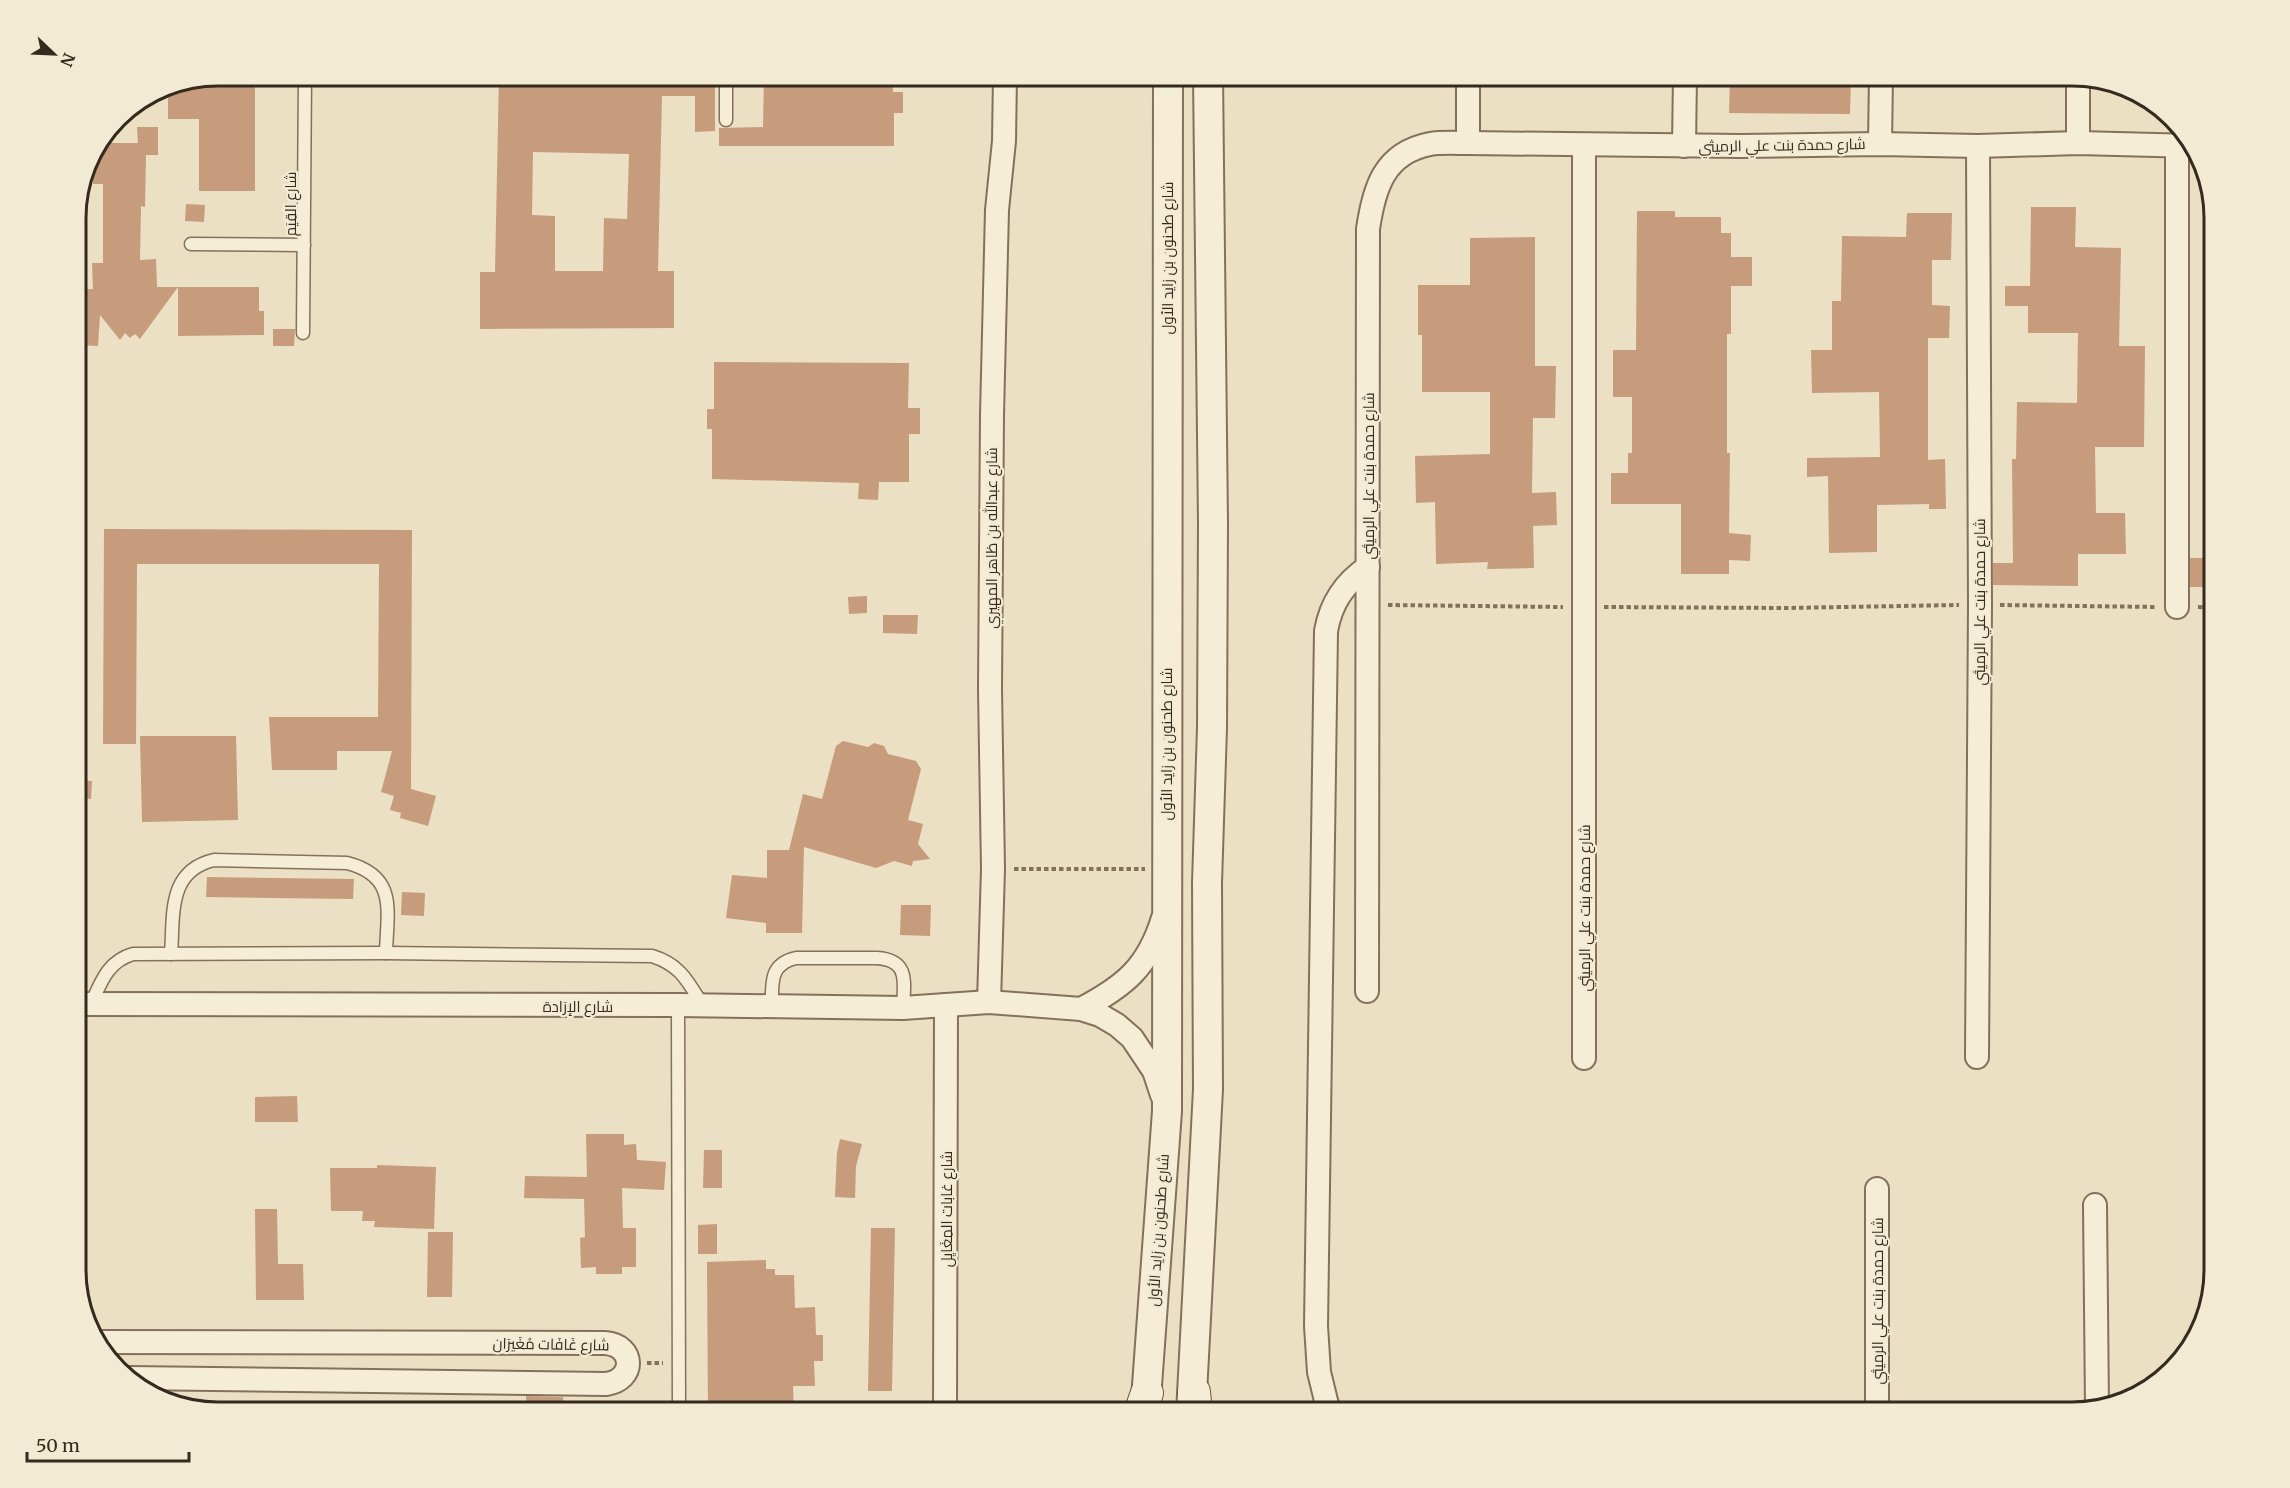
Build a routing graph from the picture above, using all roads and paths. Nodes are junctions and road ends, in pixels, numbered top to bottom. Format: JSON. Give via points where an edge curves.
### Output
{"nodes":[{"id":1,"x":305,"y":86,"type":"edge"},
{"id":2,"x":726,"y":86,"type":"edge"},
{"id":3,"x":1005,"y":86,"type":"edge"},
{"id":4,"x":1168,"y":86,"type":"edge"},
{"id":5,"x":1208,"y":86,"type":"edge"},
{"id":6,"x":1468,"y":86,"type":"edge"},
{"id":7,"x":1684,"y":86,"type":"edge"},
{"id":8,"x":1881,"y":86,"type":"edge"},
{"id":9,"x":2078,"y":86,"type":"edge"},
{"id":10,"x":726,"y":120,"type":"dead end"},
{"id":11,"x":1468,"y":143,"type":"junction"},
{"id":12,"x":2078,"y":143,"type":"junction"},
{"id":13,"x":1880,"y":144,"type":"junction"},
{"id":14,"x":1584,"y":145,"type":"junction"},
{"id":15,"x":1684,"y":146,"type":"junction"},
{"id":16,"x":1978,"y":146,"type":"junction"},
{"id":17,"x":2183,"y":146,"type":"edge"},
{"id":18,"x":2186,"y":150,"type":"edge"},
{"id":19,"x":191,"y":244,"type":"dead end"},
{"id":20,"x":304,"y":245,"type":"junction"},
{"id":21,"x":303,"y":333,"type":"dead end"},
{"id":22,"x":1368,"y":567,"type":"junction"},
{"id":23,"x":1368,"y":604,"type":"junction"},
{"id":24,"x":1980,"y":605,"type":"junction"},
{"id":25,"x":1584,"y":607,"type":"junction"},
{"id":26,"x":2177,"y":608,"type":"junction"},
{"id":27,"x":2204,"y":608,"type":"edge"},
{"id":28,"x":1166,"y":869,"type":"junction"},
{"id":29,"x":993,"y":870,"type":"junction"},
{"id":30,"x":1165,"y":910,"type":"junction"},
{"id":31,"x":386,"y":953,"type":"junction"},
{"id":32,"x":171,"y":954,"type":"junction"},
{"id":33,"x":1367,"y":991,"type":"dead end"},
{"id":34,"x":86,"y":1000,"type":"edge"},
{"id":35,"x":989,"y":1002,"type":"junction"},
{"id":36,"x":86,"y":1004,"type":"edge"},
{"id":37,"x":678,"y":1005,"type":"junction"},
{"id":38,"x":946,"y":1005,"type":"junction"},
{"id":39,"x":703,"y":1006,"type":"junction"},
{"id":40,"x":772,"y":1006,"type":"junction"},
{"id":41,"x":903,"y":1008,"type":"junction"},
{"id":42,"x":1081,"y":1009,"type":"junction"},
{"id":43,"x":1977,"y":1057,"type":"dead end"},
{"id":44,"x":1584,"y":1058,"type":"dead end"},
{"id":45,"x":1167,"y":1111,"type":"junction"},
{"id":46,"x":1877,"y":1189,"type":"dead end"},
{"id":47,"x":2095,"y":1205,"type":"dead end"},
{"id":48,"x":107,"y":1342,"type":"edge"},
{"id":49,"x":628,"y":1363,"type":"junction"},
{"id":50,"x":680,"y":1363,"type":"junction"},
{"id":51,"x":141,"y":1378,"type":"edge"},
{"id":52,"x":2097,"y":1400,"type":"edge"},
{"id":53,"x":679,"y":1402,"type":"edge"},
{"id":54,"x":945,"y":1402,"type":"edge"},
{"id":55,"x":1144,"y":1402,"type":"edge"},
{"id":56,"x":1194,"y":1402,"type":"edge"},
{"id":57,"x":1326,"y":1402,"type":"edge"},
{"id":58,"x":1876,"y":1402,"type":"edge"}],
"edges":[{"from":1,"to":20,"type":"lane","name":"شارع القِيَم"},
{"from":2,"to":10,"type":"lane"},
{"from":3,"to":29,"type":"street","name":"شارع عبدالله بن ظاهر المهيري","via":[[992,415]]},
{"from":4,"to":28,"type":"street","name":"شارع طحنون بن زايد الأول"},
{"from":5,"to":56,"type":"street","via":[[1212,728],[1208,1089]]},
{"from":6,"to":11,"type":"street"},
{"from":7,"to":15,"type":"street","name":"شارع حمدة بنت علي الرميثي"},
{"from":8,"to":13,"type":"street","name":"شارع حمدة بنت علي الرميثي"},
{"from":9,"to":12,"type":"street"},
{"from":11,"to":14,"type":"street","name":"شارع حمدة بنت علي الرميثي"},
{"from":11,"to":22,"type":"street","name":"شارع حمدة بنت علي الرميثي","via":[[1432,144],[1411,150],[1392,163],[1379,180],[1372,200],[1368,229]]},
{"from":12,"to":16,"type":"street","name":"شارع حمدة بنت علي الرميثي"},
{"from":12,"to":17,"type":"street","name":"شارع حمدة بنت علي الرميثي"},
{"from":13,"to":15,"type":"street","name":"شارع حمدة بنت علي الرميثي"},
{"from":13,"to":16,"type":"street","name":"شارع حمدة بنت علي الرميثي"},
{"from":14,"to":15,"type":"street","name":"شارع حمدة بنت علي الرميثي"},
{"from":14,"to":25,"type":"street","name":"شارع حمدة بنت علي الرميثي"},
{"from":16,"to":24,"type":"street","name":"شارع حمدة بنت علي الرميثي"},
{"from":18,"to":26,"type":"street","name":"شارع حمدة بنت علي الرميثي"},
{"from":19,"to":20,"type":"lane"},
{"from":20,"to":21,"type":"lane","name":"شارع القِيَم"},
{"from":22,"to":23,"type":"street","name":"شارع حمدة بنت علي الرميثي"},
{"from":22,"to":57,"type":"street","via":[[1339,594],[1326,631],[1316,1326],[1319,1372]]},
{"from":23,"to":25,"type":"path"},
{"from":23,"to":33,"type":"street","name":"شارع حمدة بنت علي الرميثي"},
{"from":24,"to":25,"type":"path"},
{"from":24,"to":26,"type":"path"},
{"from":24,"to":43,"type":"street","name":"شارع حمدة بنت علي الرميثي"},
{"from":25,"to":44,"type":"street","name":"شارع حمدة بنت علي الرميثي"},
{"from":26,"to":27,"type":"path"},
{"from":28,"to":29,"type":"path"},
{"from":28,"to":30,"type":"street","name":"شارع طحنون بن زايد الأول"},
{"from":29,"to":35,"type":"street","name":"شارع عبدالله بن ظاهر المهيري"},
{"from":30,"to":42,"type":"street","via":[[1149,954],[1137,972],[1120,987]]},
{"from":30,"to":45,"type":"street","name":"شارع طحنون بن زايد الأول"},
{"from":31,"to":32,"type":"lane"},
{"from":31,"to":32,"type":"lane","via":[[387,894],[380,882],[360,866],[214,860],[199,863],[179,885]]},
{"from":31,"to":39,"type":"lane","via":[[652,956],[678,969]]},
{"from":32,"to":34,"type":"lane","via":[[134,954],[115,962]]},
{"from":35,"to":38,"type":"street","name":"شارع الإرَادة"},
{"from":35,"to":42,"type":"street","name":"شارع الإرَادة"},
{"from":36,"to":37,"type":"street","name":"شارع الإرَادة"},
{"from":37,"to":39,"type":"street","name":"شارع الإرَادة"},
{"from":37,"to":50,"type":"lane"},
{"from":38,"to":41,"type":"street","name":"شارع الإرَادة"},
{"from":38,"to":54,"type":"street","name":"شارع غابات المِغَايِل"},
{"from":39,"to":40,"type":"street","name":"شارع الإرَادة"},
{"from":40,"to":41,"type":"street","name":"شارع الإرَادة"},
{"from":40,"to":41,"type":"lane","via":[[774,974],[787,960],[886,958],[902,969]]},
{"from":42,"to":45,"type":"street","name":"شارع الإرَادة","via":[[1117,1025],[1132,1038],[1154,1071]]},
{"from":45,"to":55,"type":"street","name":"شارع طحنون بن زايد الأول"},
{"from":46,"to":58,"type":"street","name":"شارع حمدة بنت علي الرميثي"},
{"from":47,"to":52,"type":"street"},
{"from":48,"to":49,"type":"street","name":"شارع غَافَات مْغَيرَان","via":[[605,1342],[621,1348]]},
{"from":49,"to":50,"type":"path"},
{"from":49,"to":51,"type":"street","name":"شارع غَافَات مْغَيرَان","via":[[621,1378],[606,1384]]},
{"from":50,"to":53,"type":"lane"}]}
